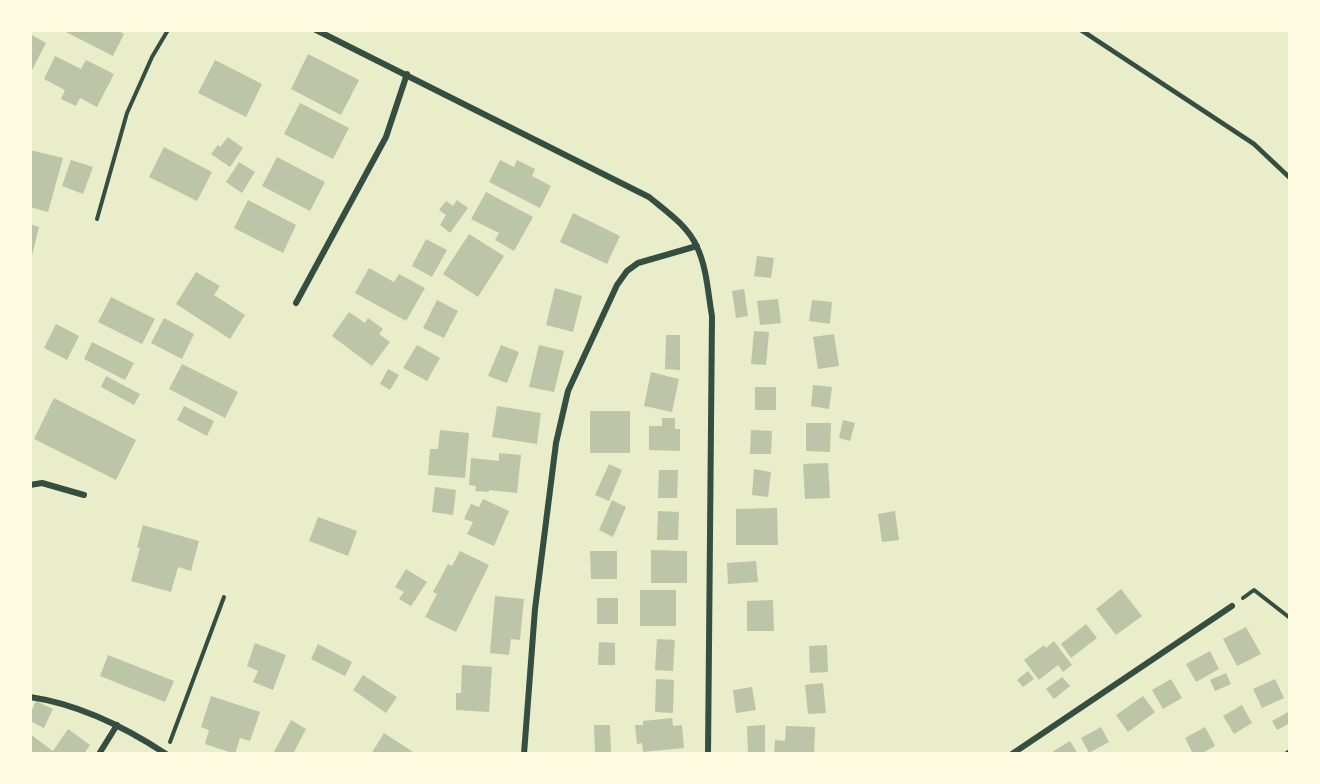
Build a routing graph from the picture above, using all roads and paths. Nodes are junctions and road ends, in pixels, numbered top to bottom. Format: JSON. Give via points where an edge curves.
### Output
{"nodes":[{"id":1,"x":168,"y":30,"type":"edge"},
{"id":2,"x":316,"y":30,"type":"edge"},
{"id":3,"x":1081,"y":30,"type":"edge"},
{"id":4,"x":407,"y":74,"type":"junction"},
{"id":5,"x":1290,"y":178,"type":"edge"},
{"id":6,"x":97,"y":219,"type":"dead end"},
{"id":7,"x":697,"y":246,"type":"junction"},
{"id":8,"x":296,"y":303,"type":"dead end"},
{"id":9,"x":30,"y":485,"type":"edge"},
{"id":10,"x":84,"y":495,"type":"dead end"},
{"id":11,"x":224,"y":597,"type":"dead end"},
{"id":12,"x":1232,"y":606,"type":"joint"},
{"id":13,"x":1290,"y":618,"type":"edge"},
{"id":14,"x":30,"y":697,"type":"edge"},
{"id":15,"x":117,"y":725,"type":"junction"},
{"id":16,"x":99,"y":754,"type":"edge"},
{"id":17,"x":165,"y":754,"type":"edge"},
{"id":18,"x":524,"y":754,"type":"edge"},
{"id":19,"x":708,"y":754,"type":"edge"},
{"id":20,"x":1012,"y":754,"type":"edge"}],
"edges":[{"from":1,"to":6,"type":"path","via":[[127,113]]},
{"from":2,"to":4,"type":"street"},
{"from":3,"to":5,"type":"lane","via":[[1254,144]]},
{"from":4,"to":7,"type":"street","via":[[649,197],[677,220]]},
{"from":4,"to":8,"type":"street","via":[[386,137]]},
{"from":7,"to":18,"type":"street","via":[[639,263],[627,271],[568,391],[556,443],[537,597]]},
{"from":7,"to":19,"type":"street","via":[[712,316]]},
{"from":9,"to":10,"type":"street","via":[[42,483]]},
{"from":11,"to":17,"type":"path"},
{"from":12,"to":13,"type":"path","via":[[1254,590]]},
{"from":12,"to":20,"type":"street"},
{"from":14,"to":15,"type":"street","via":[[55,700]]},
{"from":15,"to":16,"type":"street"},
{"from":15,"to":17,"type":"street"}]}
